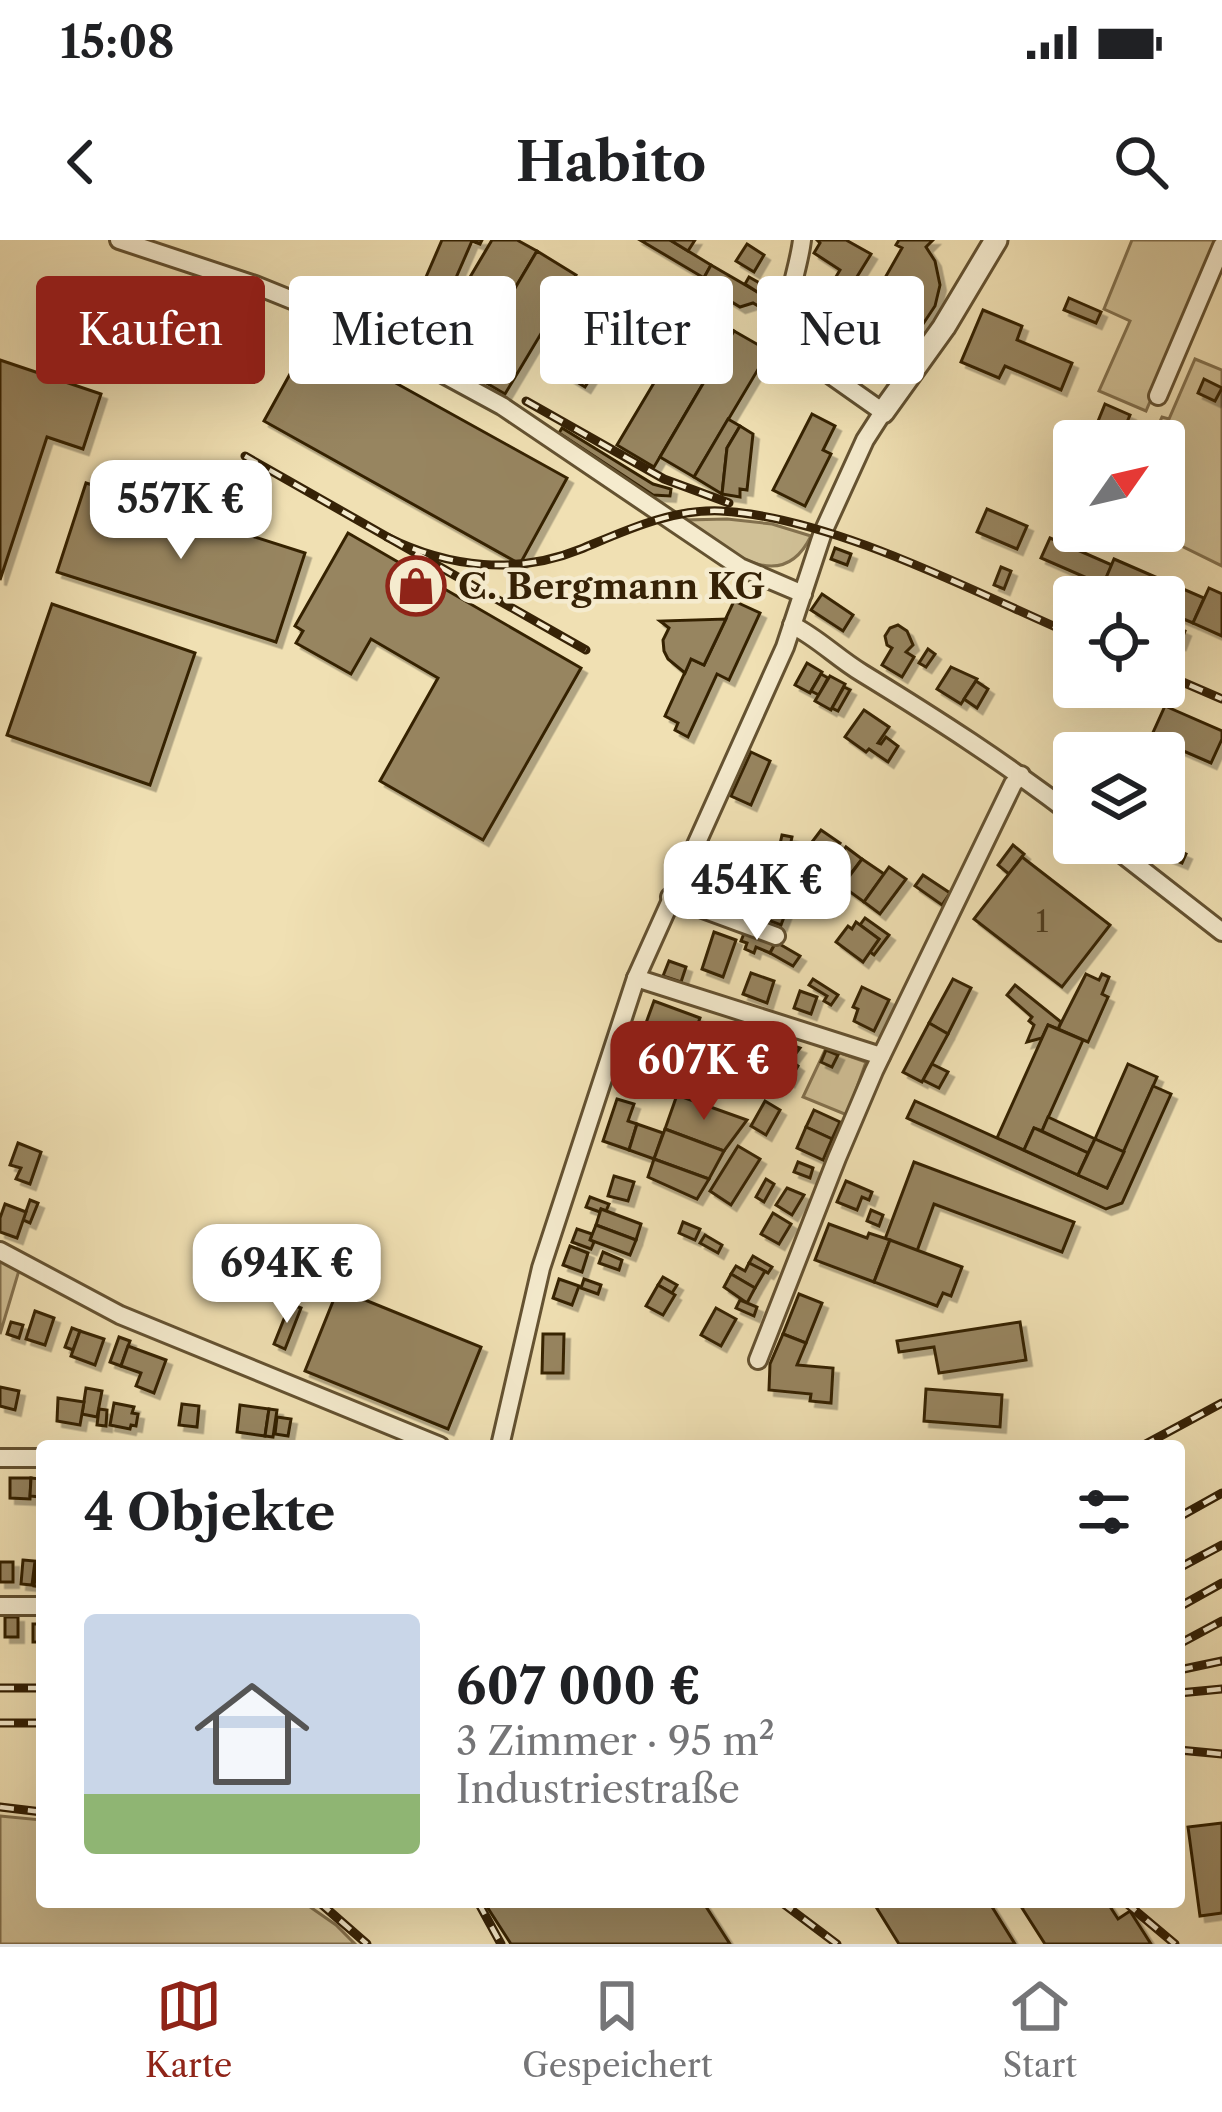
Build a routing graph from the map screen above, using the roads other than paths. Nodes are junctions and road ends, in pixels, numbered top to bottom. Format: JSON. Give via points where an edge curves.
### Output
{"nodes":[{"id":1,"x":119,"y":240,"type":"edge"},
{"id":2,"x":802,"y":240,"type":"edge"},
{"id":3,"x":995,"y":240,"type":"edge"},
{"id":4,"x":1222,"y":246,"type":"edge"},
{"id":5,"x":1158,"y":395,"type":"dead end"},
{"id":6,"x":883,"y":412,"type":"junction"},
{"id":7,"x":802,"y":594,"type":"junction"},
{"id":8,"x":792,"y":625,"type":"junction"},
{"id":9,"x":1021,"y":775,"type":"junction"},
{"id":10,"x":1053,"y":800,"type":"edge"},
{"id":11,"x":1135,"y":864,"type":"edge"},
{"id":12,"x":670,"y":898,"type":"junction"},
{"id":13,"x":1222,"y":932,"type":"edge"},
{"id":14,"x":776,"y":936,"type":"dead end"},
{"id":15,"x":636,"y":977,"type":"junction"},
{"id":16,"x":881,"y":1056,"type":"junction"},
{"id":17,"x":0,"y":1251,"type":"edge"},
{"id":18,"x":758,"y":1360,"type":"dead end"},
{"id":19,"x":425,"y":1440,"type":"edge"},
{"id":20,"x":501,"y":1440,"type":"edge"},
{"id":21,"x":0,"y":1457,"type":"edge"},
{"id":22,"x":36,"y":1458,"type":"edge"},
{"id":23,"x":0,"y":1606,"type":"edge"},
{"id":24,"x":36,"y":1606,"type":"edge"}],
"edges":[{"from":1,"to":7,"type":"street","via":[[307,306],[502,406],[740,567]]},
{"from":2,"to":6,"type":"street","via":[[788,309],[791,343]]},
{"from":3,"to":6,"type":"street"},
{"from":4,"to":5,"type":"street"},
{"from":6,"to":7,"type":"street","via":[[823,532]]},
{"from":7,"to":8,"type":"street"},
{"from":8,"to":9,"type":"street"},
{"from":8,"to":12,"type":"street"},
{"from":9,"to":10,"type":"street"},
{"from":9,"to":16,"type":"street"},
{"from":11,"to":13,"type":"street"},
{"from":12,"to":14,"type":"street"},
{"from":12,"to":15,"type":"street"},
{"from":15,"to":16,"type":"street"},
{"from":15,"to":20,"type":"street","via":[[541,1268]]},
{"from":16,"to":18,"type":"street"},
{"from":17,"to":19,"type":"street","via":[[119,1315]]},
{"from":21,"to":22,"type":"street"},
{"from":23,"to":24,"type":"street"}]}
